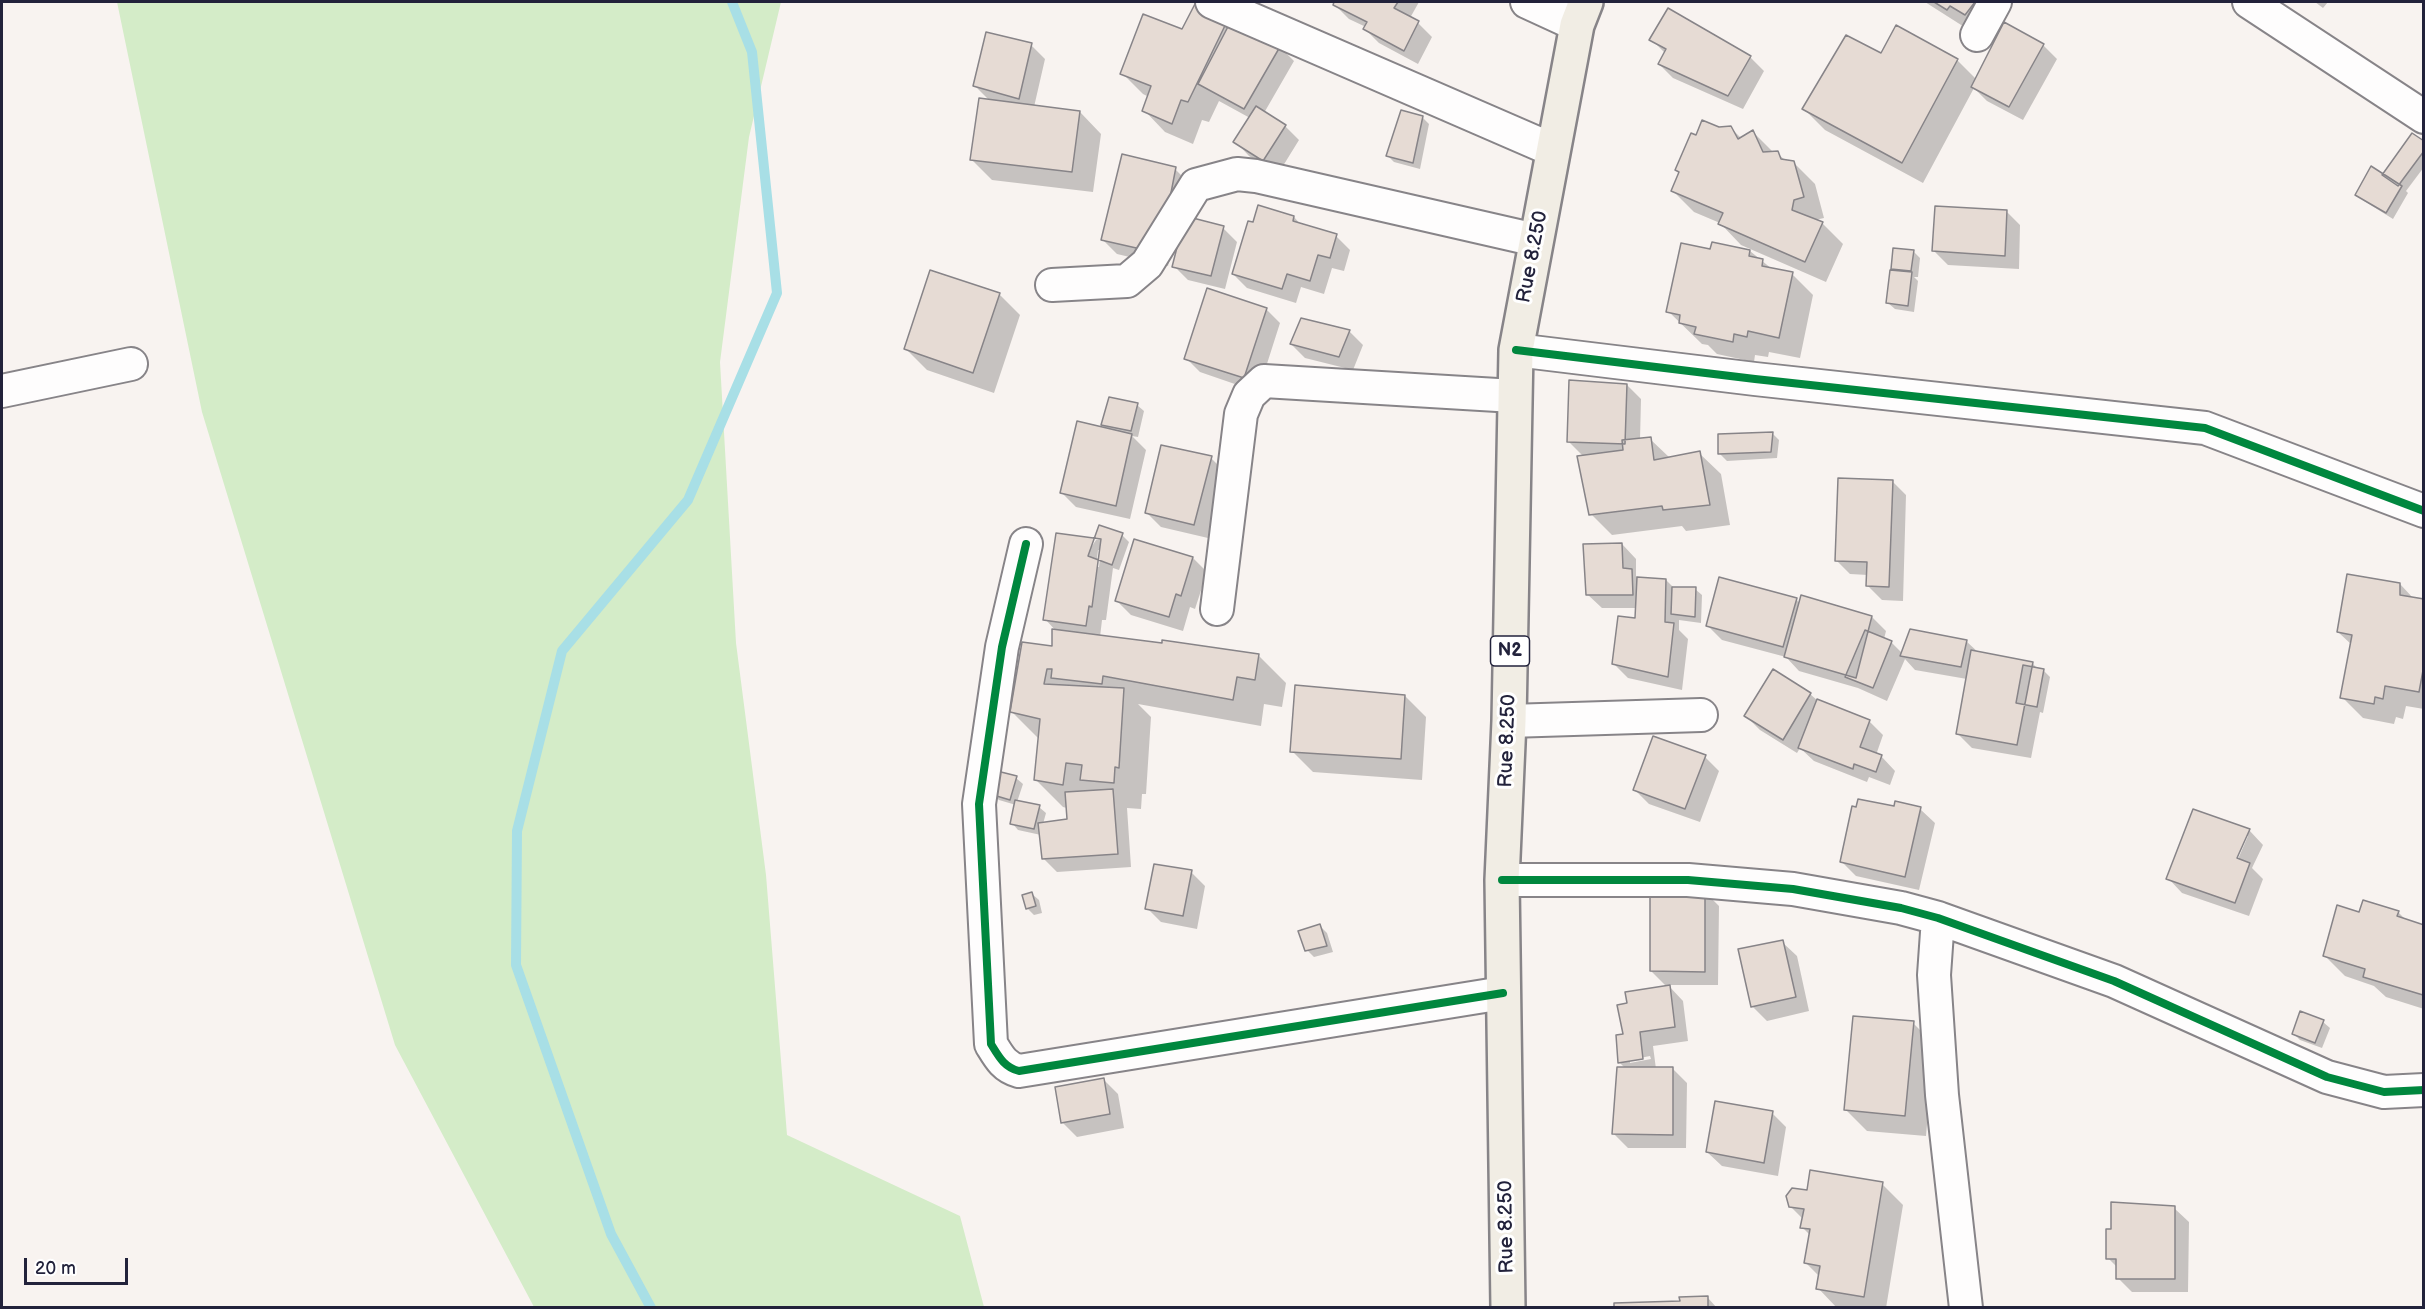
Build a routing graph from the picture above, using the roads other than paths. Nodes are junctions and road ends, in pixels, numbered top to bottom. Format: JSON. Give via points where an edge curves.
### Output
{"nodes":[{"id":1,"x":1212,"y":2,"type":"edge"},
{"id":2,"x":1527,"y":2,"type":"edge"},
{"id":3,"x":1995,"y":2,"type":"edge"},
{"id":4,"x":2249,"y":2,"type":"edge"},
{"id":5,"x":1581,"y":14,"type":"edge"},
{"id":6,"x":1977,"y":35,"type":"dead end"},
{"id":7,"x":2424,"y":117,"type":"edge"},
{"id":8,"x":1553,"y":150,"type":"junction"},
{"id":9,"x":1536,"y":240,"type":"junction"},
{"id":10,"x":1052,"y":285,"type":"dead end"},
{"id":11,"x":1516,"y":350,"type":"junction"},
{"id":12,"x":131,"y":364,"type":"dead end"},
{"id":13,"x":2,"y":391,"type":"edge"},
{"id":14,"x":1514,"y":396,"type":"junction"},
{"id":15,"x":2424,"y":511,"type":"edge"},
{"id":16,"x":1026,"y":544,"type":"dead end"},
{"id":17,"x":1218,"y":609,"type":"dead end"},
{"id":18,"x":1701,"y":716,"type":"dead end"},
{"id":19,"x":1509,"y":722,"type":"junction"},
{"id":20,"x":1502,"y":880,"type":"junction"},
{"id":21,"x":1938,"y":918,"type":"junction"},
{"id":22,"x":1503,"y":993,"type":"junction"},
{"id":23,"x":2424,"y":1090,"type":"edge"},
{"id":24,"x":1508,"y":1308,"type":"edge"},
{"id":25,"x":1966,"y":1308,"type":"edge"}],
"edges":[{"from":1,"to":8,"type":"street"},
{"from":2,"to":5,"type":"street"},
{"from":3,"to":6,"type":"street"},
{"from":4,"to":7,"type":"street"},
{"from":5,"to":8,"type":"highway","name":"Rue 8.250","number":"N2"},
{"from":8,"to":9,"type":"highway","name":"Rue 8.250","number":"N2"},
{"from":9,"to":10,"type":"street","via":[[1237,174],[1196,185],[1147,264],[1127,281]]},
{"from":9,"to":11,"type":"highway","name":"Rue 8.250","number":"N2"},
{"from":11,"to":14,"type":"highway","name":"Rue 8.250","number":"N2"},
{"from":11,"to":15,"type":"street","via":[[2205,428]]},
{"from":12,"to":13,"type":"street"},
{"from":14,"to":17,"type":"street","via":[[1264,381],[1249,395],[1240,414]]},
{"from":14,"to":19,"type":"highway","name":"Rue 8.250","number":"N2"},
{"from":16,"to":22,"type":"street","via":[[1002,647],[979,804],[991,1044],[1003,1063],[1019,1071]]},
{"from":18,"to":19,"type":"street"},
{"from":19,"to":20,"type":"highway","name":"Rue 8.250","number":"N2"},
{"from":20,"to":21,"type":"street","via":[[1688,880],[1793,889]]},
{"from":20,"to":22,"type":"highway","name":"Rue 8.250","number":"N2"},
{"from":21,"to":23,"type":"street","via":[[2114,981],[2327,1077],[2384,1092]]},
{"from":21,"to":25,"type":"street","via":[[1934,975],[1942,1095]]},
{"from":22,"to":24,"type":"highway","name":"Rue 8.250","number":"N2"}]}
